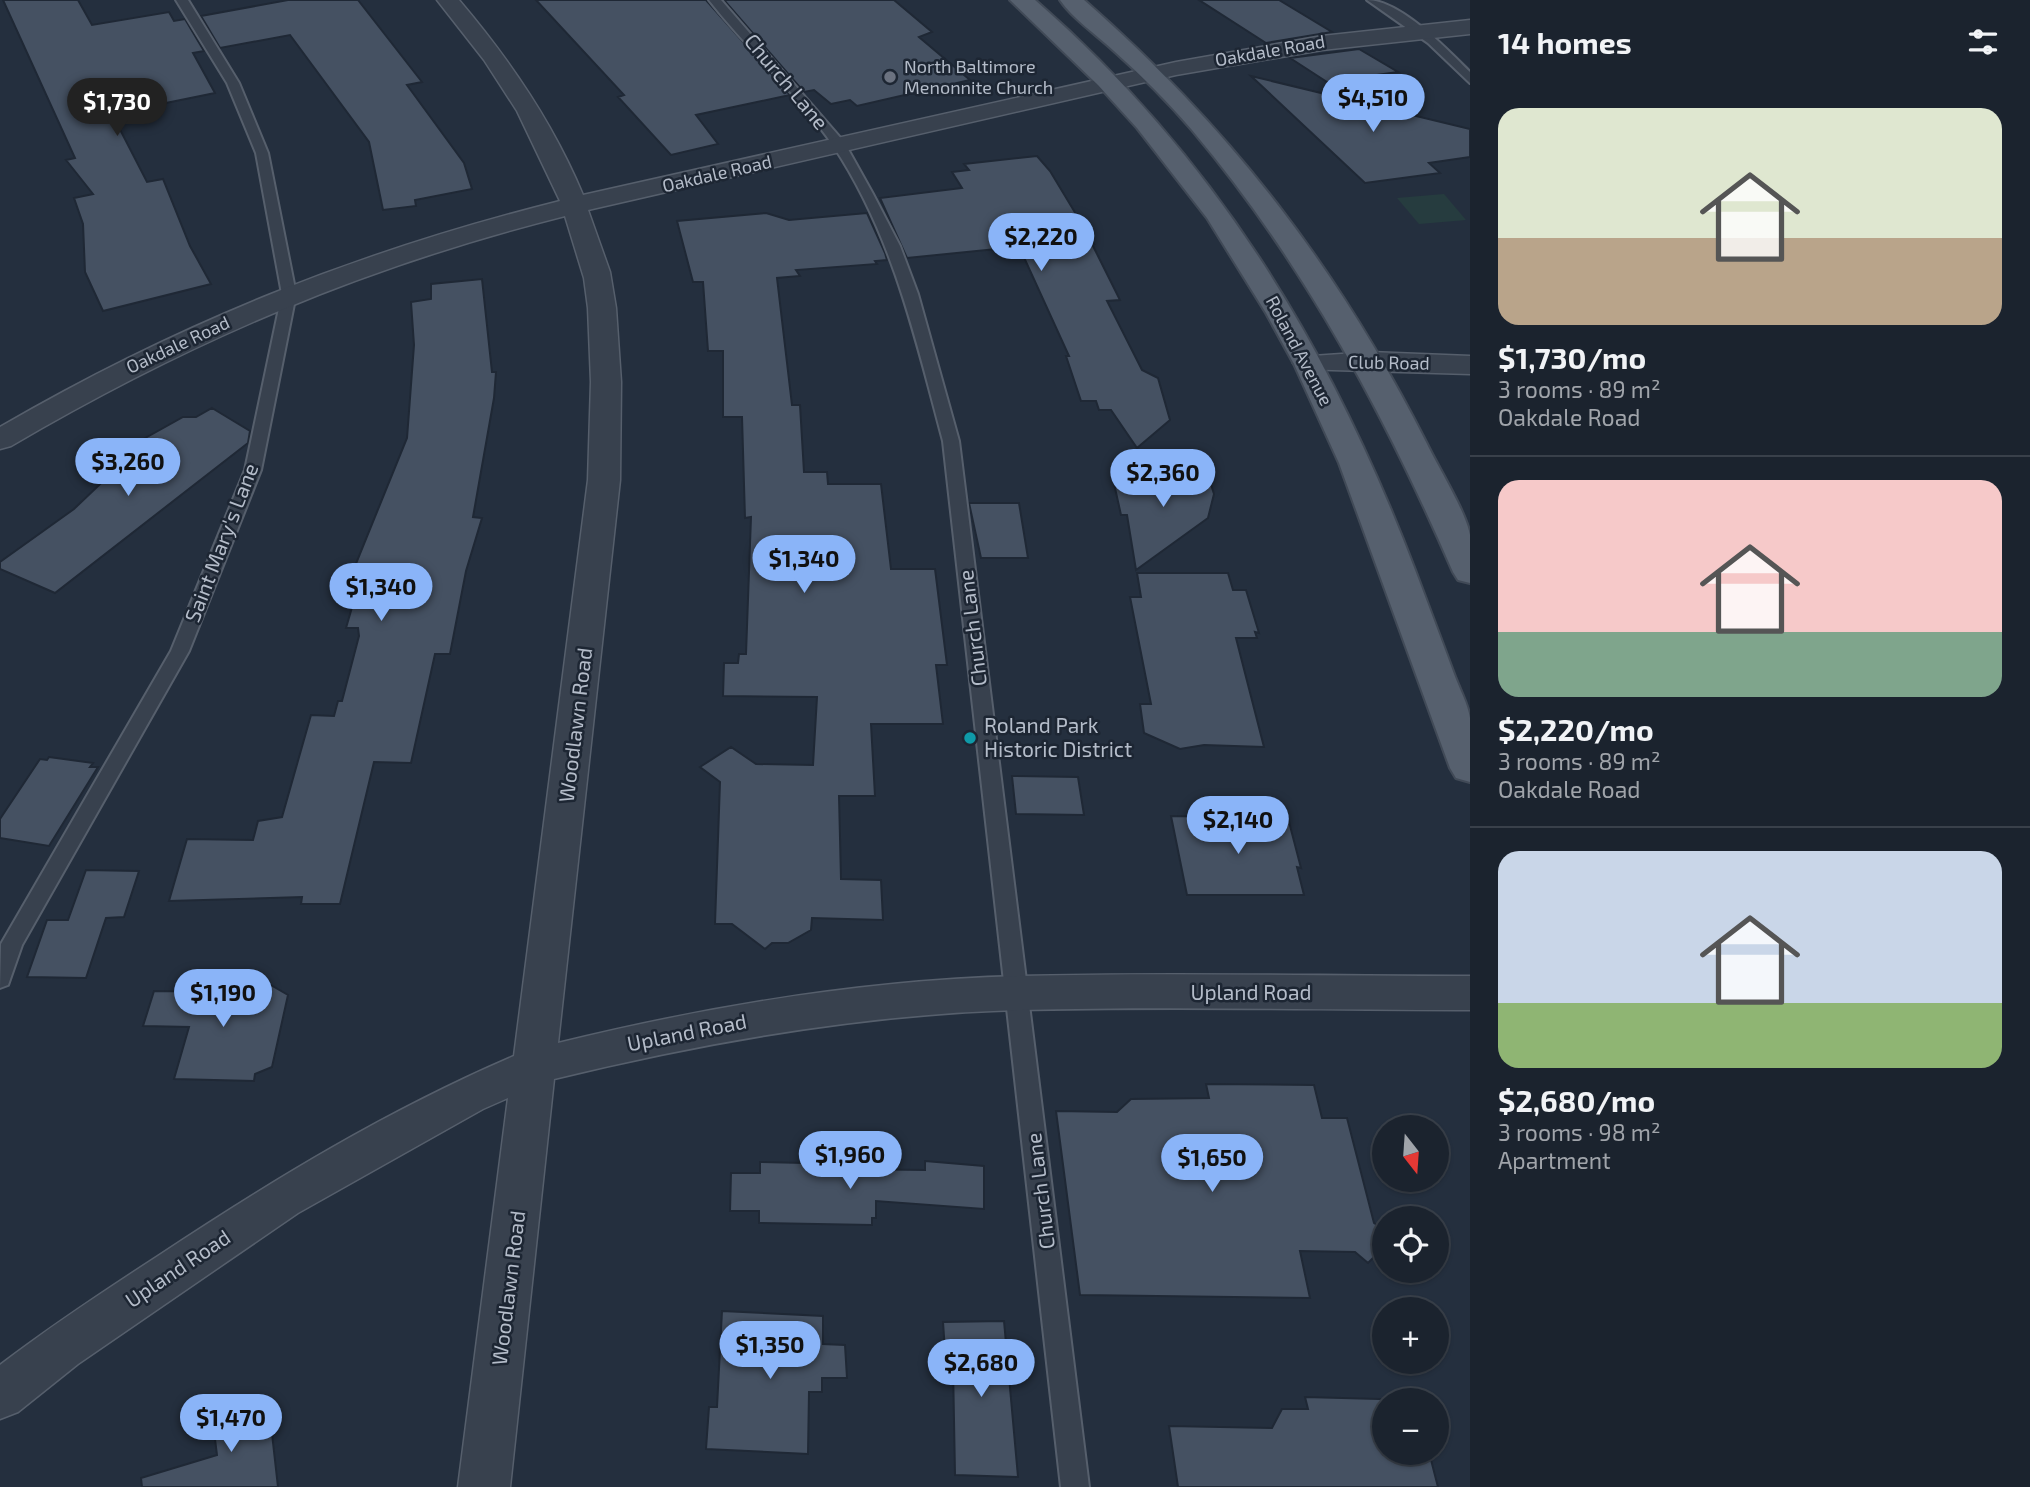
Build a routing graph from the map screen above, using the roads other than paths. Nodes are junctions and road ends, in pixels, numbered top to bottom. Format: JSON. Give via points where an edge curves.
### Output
{"nodes":[{"id":1,"x":182,"y":0,"type":"edge"},
{"id":2,"x":447,"y":0,"type":"edge"},
{"id":3,"x":715,"y":0,"type":"edge"},
{"id":4,"x":1021,"y":0,"type":"edge"},
{"id":5,"x":1071,"y":0,"type":"edge"},
{"id":6,"x":1373,"y":0,"type":"edge"},
{"id":7,"x":1470,"y":27,"type":"edge"},
{"id":8,"x":1418,"y":30,"type":"junction"},
{"id":9,"x":1154,"y":72,"type":"junction"},
{"id":10,"x":1470,"y":79,"type":"edge"},
{"id":11,"x":1110,"y":82,"type":"junction"},
{"id":12,"x":839,"y":145,"type":"junction"},
{"id":13,"x":575,"y":206,"type":"junction"},
{"id":14,"x":289,"y":294,"type":"junction"},
{"id":15,"x":1370,"y":361,"type":"junction"},
{"id":16,"x":1308,"y":363,"type":"junction"},
{"id":17,"x":1470,"y":365,"type":"edge"},
{"id":18,"x":0,"y":440,"type":"edge"},
{"id":19,"x":1470,"y":572,"type":"edge"},
{"id":20,"x":1470,"y":768,"type":"edge"},
{"id":21,"x":0,"y":979,"type":"edge"},
{"id":22,"x":1018,"y":993,"type":"junction"},
{"id":23,"x":1470,"y":993,"type":"edge"},
{"id":24,"x":536,"y":1066,"type":"junction"},
{"id":25,"x":0,"y":1395,"type":"edge"},
{"id":26,"x":484,"y":1487,"type":"edge"},
{"id":27,"x":1075,"y":1487,"type":"edge"}],
"edges":[{"from":1,"to":14,"type":"lane","name":"Saint Mary's Lane","via":[[233,83],[262,153]]},
{"from":2,"to":13,"type":"street","name":"Woodlawn Road","via":[[510,76],[549,146]]},
{"from":3,"to":12,"type":"lane","name":"Church Lane"},
{"from":4,"to":11,"type":"main road","name":"Roland Avenue"},
{"from":5,"to":9,"type":"main road"},
{"from":6,"to":8,"type":"lane"},
{"from":7,"to":8,"type":"street","name":"Oakdale Road"},
{"from":8,"to":9,"type":"street","name":"Oakdale Road","via":[[1278,48]]},
{"from":8,"to":10,"type":"lane"},
{"from":9,"to":11,"type":"street","name":"Oakdale Road"},
{"from":9,"to":15,"type":"main road","via":[[1269,206]]},
{"from":11,"to":12,"type":"street","name":"Oakdale Road"},
{"from":11,"to":16,"type":"main road","name":"Roland Avenue","via":[[1201,189],[1261,279]]},
{"from":12,"to":13,"type":"street","name":"Oakdale Road"},
{"from":12,"to":22,"type":"lane","name":"Church Lane","via":[[907,282],[951,441]]},
{"from":13,"to":14,"type":"street","name":"Oakdale Road","via":[[415,249]]},
{"from":13,"to":24,"type":"street","name":"Woodlawn Road","via":[[598,283],[606,389],[604,480]]},
{"from":14,"to":18,"type":"street","name":"Oakdale Road","via":[[160,351]]},
{"from":14,"to":21,"type":"lane","name":"Saint Mary's Lane","via":[[253,470],[180,651],[12,944]]},
{"from":15,"to":16,"type":"street","name":"Club Road"},
{"from":15,"to":17,"type":"street","name":"Club Road"},
{"from":15,"to":19,"type":"main road"},
{"from":16,"to":20,"type":"main road","name":"Roland Avenue","via":[[1365,489]]},
{"from":22,"to":23,"type":"street","name":"Upland Road"},
{"from":22,"to":24,"type":"street","name":"Upland Road","via":[[774,1017],[646,1039]]},
{"from":22,"to":27,"type":"lane","name":"Church Lane"},
{"from":24,"to":25,"type":"street","name":"Upland Road","via":[[475,1091],[282,1199],[61,1348]]},
{"from":24,"to":26,"type":"street","name":"Woodlawn Road"}]}
